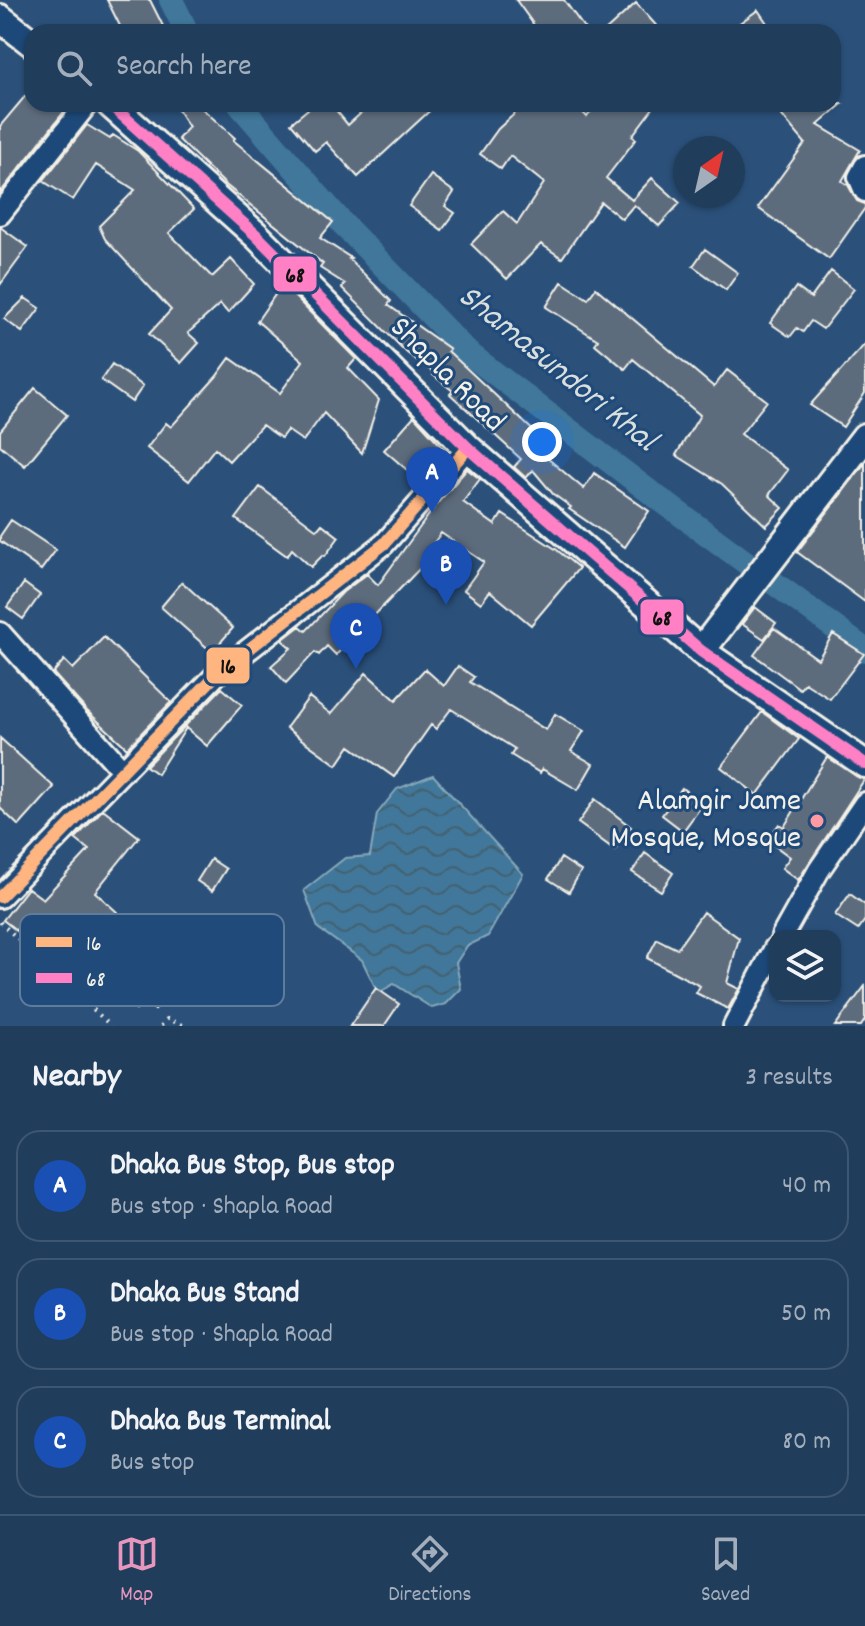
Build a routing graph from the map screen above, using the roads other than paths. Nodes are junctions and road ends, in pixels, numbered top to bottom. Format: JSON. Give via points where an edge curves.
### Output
{"nodes":[{"id":1,"x":0,"y":18,"type":"edge"},
{"id":2,"x":24,"y":37,"type":"edge"},
{"id":3,"x":81,"y":112,"type":"edge"},
{"id":4,"x":119,"y":112,"type":"edge"},
{"id":5,"x":865,"y":166,"type":"edge"},
{"id":6,"x":865,"y":191,"type":"edge"},
{"id":7,"x":0,"y":214,"type":"edge"},
{"id":8,"x":865,"y":437,"type":"edge"},
{"id":9,"x":468,"y":448,"type":"junction"},
{"id":10,"x":0,"y":633,"type":"edge"},
{"id":11,"x":701,"y":651,"type":"junction"},
{"id":12,"x":865,"y":764,"type":"edge"},
{"id":13,"x":123,"y":771,"type":"junction"},
{"id":14,"x":865,"y":803,"type":"edge"},
{"id":15,"x":0,"y":897,"type":"edge"},
{"id":16,"x":785,"y":930,"type":"edge"},
{"id":17,"x":769,"y":959,"type":"edge"},
{"id":18,"x":734,"y":1026,"type":"edge"}],
"edges":[{"from":1,"to":2,"type":"street"},
{"from":3,"to":7,"type":"street"},
{"from":4,"to":9,"type":"street","name":"Shapla Road","via":[[256,235]]},
{"from":5,"to":6,"type":"street","via":[[859,177]]},
{"from":8,"to":11,"type":"street"},
{"from":9,"to":11,"type":"street","name":"Shapla Road"},
{"from":9,"to":13,"type":"street","via":[[384,544],[217,674]]},
{"from":10,"to":13,"type":"street"},
{"from":11,"to":12,"type":"street","name":"Shapla Road"},
{"from":13,"to":15,"type":"street"},
{"from":14,"to":16,"type":"street"},
{"from":17,"to":18,"type":"street"}]}
